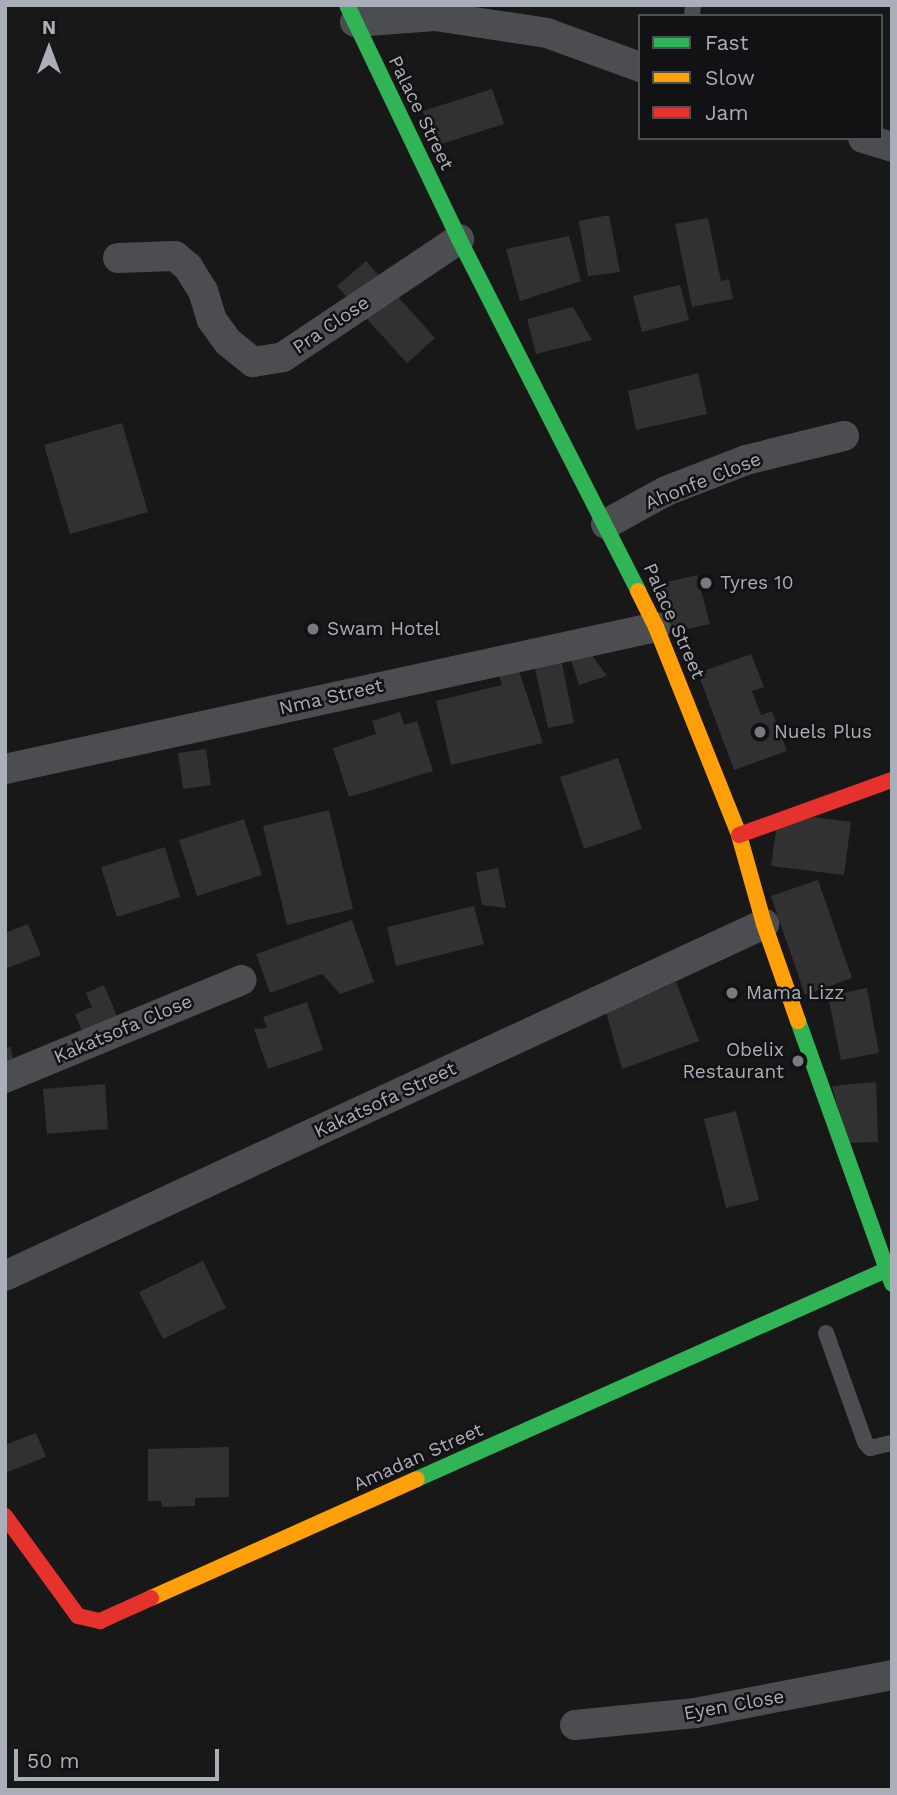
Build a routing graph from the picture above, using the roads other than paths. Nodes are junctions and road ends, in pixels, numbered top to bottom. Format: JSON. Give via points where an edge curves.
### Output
{"nodes":[{"id":1,"x":351,"y":14,"type":"edge"},
{"id":2,"x":638,"y":66,"type":"edge"},
{"id":3,"x":869,"y":140,"type":"edge"},
{"id":4,"x":892,"y":147,"type":"edge"},
{"id":5,"x":459,"y":239,"type":"junction"},
{"id":6,"x":118,"y":258,"type":"dead end"},
{"id":7,"x":844,"y":436,"type":"dead end"},
{"id":8,"x":606,"y":524,"type":"junction"},
{"id":9,"x":656,"y":626,"type":"junction"},
{"id":10,"x":5,"y":769,"type":"edge"},
{"id":11,"x":892,"y":780,"type":"edge"},
{"id":12,"x":738,"y":835,"type":"junction"},
{"id":13,"x":764,"y":924,"type":"junction"},
{"id":14,"x":242,"y":980,"type":"dead end"},
{"id":15,"x":5,"y":1078,"type":"edge"},
{"id":16,"x":883,"y":1227,"type":"edge"},
{"id":17,"x":5,"y":1276,"type":"edge"},
{"id":18,"x":889,"y":1277,"type":"edge"},
{"id":19,"x":826,"y":1334,"type":"dead end"},
{"id":20,"x":892,"y":1443,"type":"edge"},
{"id":21,"x":5,"y":1517,"type":"edge"},
{"id":22,"x":892,"y":1675,"type":"edge"},
{"id":23,"x":575,"y":1725,"type":"dead end"}],
"edges":[{"from":1,"to":2,"type":"street","via":[[435,16],[547,33]]},
{"from":1,"to":5,"type":"street","name":"Palace Street"},
{"from":3,"to":4,"type":"street"},
{"from":5,"to":6,"type":"street","name":"Pra Close","via":[[283,357],[253,362],[228,342],[212,320],[188,267],[175,256]]},
{"from":5,"to":8,"type":"street","name":"Palace Street"},
{"from":7,"to":8,"type":"street","name":"Ahonfe Close","via":[[746,460],[666,491]]},
{"from":8,"to":9,"type":"street","name":"Palace Street"},
{"from":9,"to":10,"type":"street","name":"Nma Street"},
{"from":9,"to":12,"type":"street","name":"Palace Street"},
{"from":11,"to":12,"type":"street"},
{"from":12,"to":13,"type":"street","name":"Palace Street"},
{"from":13,"to":16,"type":"street","name":"Palace Street"},
{"from":13,"to":17,"type":"street","name":"Kakatsofa Street"},
{"from":14,"to":15,"type":"street","name":"Kakatsofa Close"},
{"from":16,"to":18,"type":"street","name":"Palace Street"},
{"from":18,"to":21,"type":"street","name":"Amadan Street","via":[[100,1621],[78,1616]]},
{"from":19,"to":20,"type":"lane","via":[[865,1442],[870,1448]]},
{"from":22,"to":23,"type":"street","name":"Eyen Close","via":[[695,1713]]}]}
